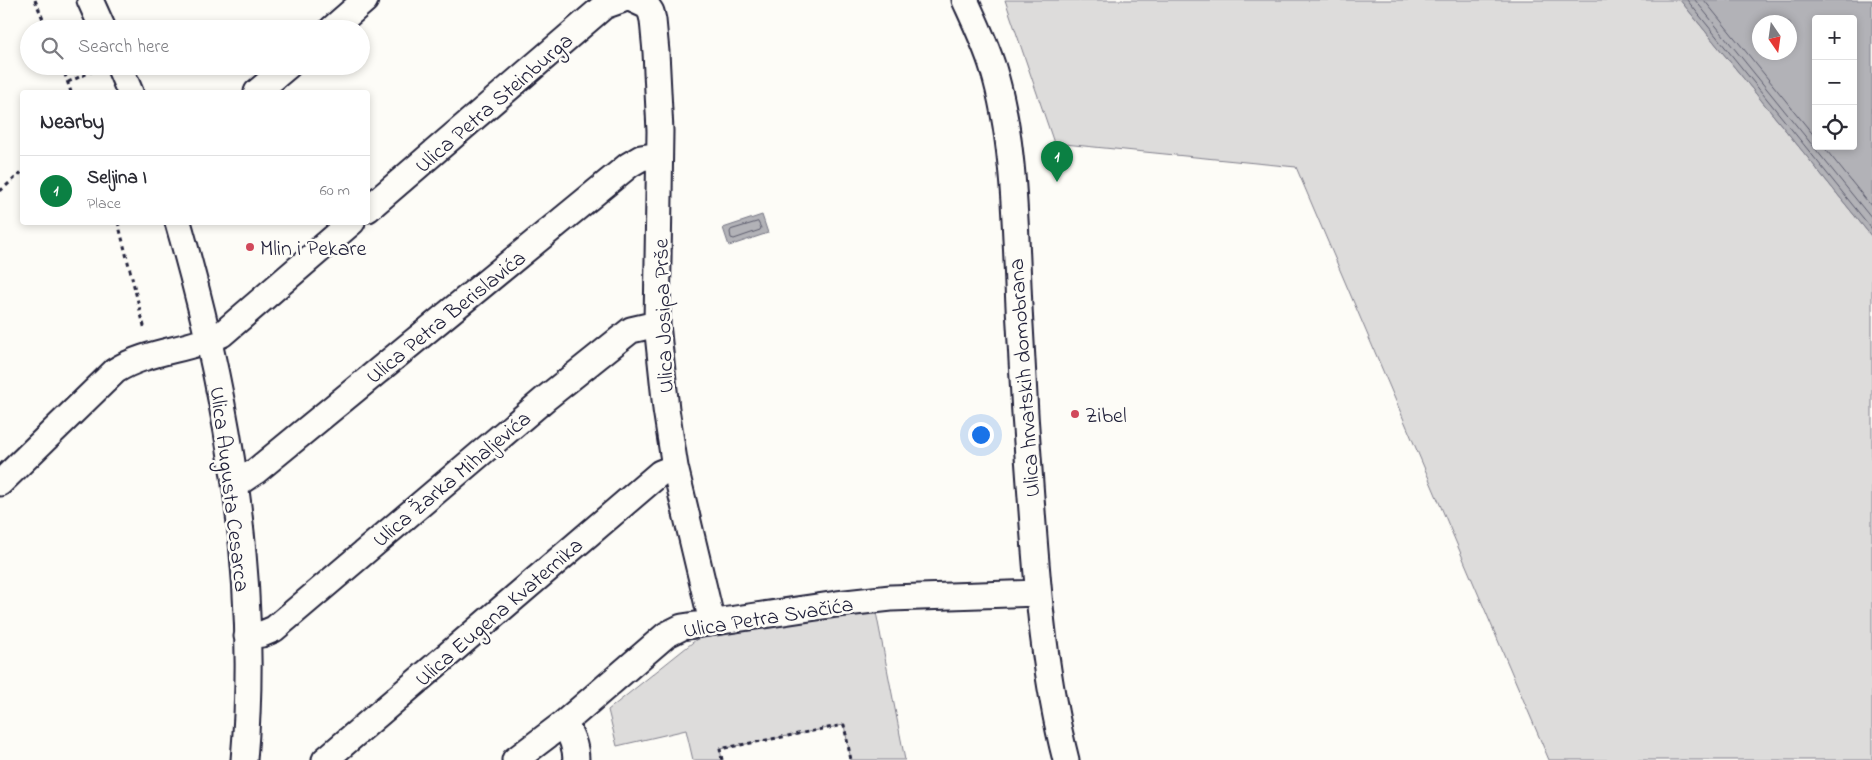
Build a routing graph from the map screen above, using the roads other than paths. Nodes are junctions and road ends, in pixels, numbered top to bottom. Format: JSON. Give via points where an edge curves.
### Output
{"nodes":[{"id":1,"x":90,"y":0,"type":"edge"},
{"id":2,"x":365,"y":0,"type":"edge"},
{"id":3,"x":621,"y":0,"type":"edge"},
{"id":4,"x":965,"y":0,"type":"edge"},
{"id":5,"x":641,"y":3,"type":"edge"},
{"id":6,"x":99,"y":20,"type":"edge"},
{"id":7,"x":342,"y":20,"type":"edge"},
{"id":8,"x":114,"y":75,"type":"edge"},
{"id":9,"x":277,"y":75,"type":"edge"},
{"id":10,"x":128,"y":90,"type":"edge"},
{"id":11,"x":259,"y":90,"type":"edge"},
{"id":12,"x":659,"y":155,"type":"junction"},
{"id":13,"x":370,"y":207,"type":"edge"},
{"id":14,"x":179,"y":225,"type":"edge"},
{"id":15,"x":349,"y":225,"type":"edge"},
{"id":16,"x":657,"y":324,"type":"junction"},
{"id":17,"x":210,"y":341,"type":"junction"},
{"id":18,"x":675,"y":467,"type":"junction"},
{"id":19,"x":0,"y":483,"type":"edge"},
{"id":20,"x":235,"y":485,"type":"junction"},
{"id":21,"x":1038,"y":593,"type":"junction"},
{"id":22,"x":712,"y":622,"type":"junction"},
{"id":23,"x":247,"y":636,"type":"junction"},
{"id":24,"x":564,"y":724,"type":"junction"},
{"id":25,"x":244,"y":760,"type":"edge"},
{"id":26,"x":325,"y":760,"type":"edge"},
{"id":27,"x":515,"y":760,"type":"edge"},
{"id":28,"x":576,"y":760,"type":"edge"},
{"id":29,"x":1066,"y":760,"type":"edge"}],
"edges":[{"from":1,"to":6,"type":"street"},
{"from":2,"to":7,"type":"street"},
{"from":3,"to":13,"type":"street","name":"Ulica Petra Steinburga","via":[[604,6]]},
{"from":4,"to":21,"type":"street","name":"Ulica hrvatskih domobrana","via":[[993,67],[1006,126]]},
{"from":5,"to":12,"type":"street","name":"Ulica Josipa Prše","via":[[653,20]]},
{"from":8,"to":10,"type":"street"},
{"from":9,"to":11,"type":"street"},
{"from":12,"to":16,"type":"street","name":"Ulica Josipa Prše"},
{"from":12,"to":20,"type":"street","name":"Ulica Petra Berislavića","via":[[641,158],[629,165]]},
{"from":14,"to":17,"type":"street","name":"Ulica Augusta Cesarca"},
{"from":15,"to":17,"type":"street"},
{"from":16,"to":18,"type":"street","name":"Ulica Josipa Prše"},
{"from":16,"to":23,"type":"street","name":"Ulica Žarka Mihaljevića","via":[[632,330],[546,398],[274,629]]},
{"from":17,"to":19,"type":"street","via":[[152,354],[115,371]]},
{"from":17,"to":20,"type":"street","name":"Ulica Augusta Cesarca"},
{"from":18,"to":22,"type":"street","name":"Ulica Josipa Prše"},
{"from":18,"to":26,"type":"street","name":"Ulica Eugena Kvaternika","via":[[660,473]]},
{"from":20,"to":23,"type":"street","name":"Ulica Augusta Cesarca"},
{"from":21,"to":22,"type":"street","name":"Ulica Petra Svačića","via":[[890,598]]},
{"from":21,"to":29,"type":"street","name":"Ulica hrvatskih domobrana","via":[[1048,676]]},
{"from":22,"to":24,"type":"street","name":"Ulica Petra Svačića","via":[[682,627],[666,635]]},
{"from":23,"to":25,"type":"street","name":"Ulica Augusta Cesarca","via":[[248,703]]},
{"from":24,"to":27,"type":"street","name":"Ulica Petra Svačića"},
{"from":24,"to":28,"type":"street","via":[[572,736]]}]}
